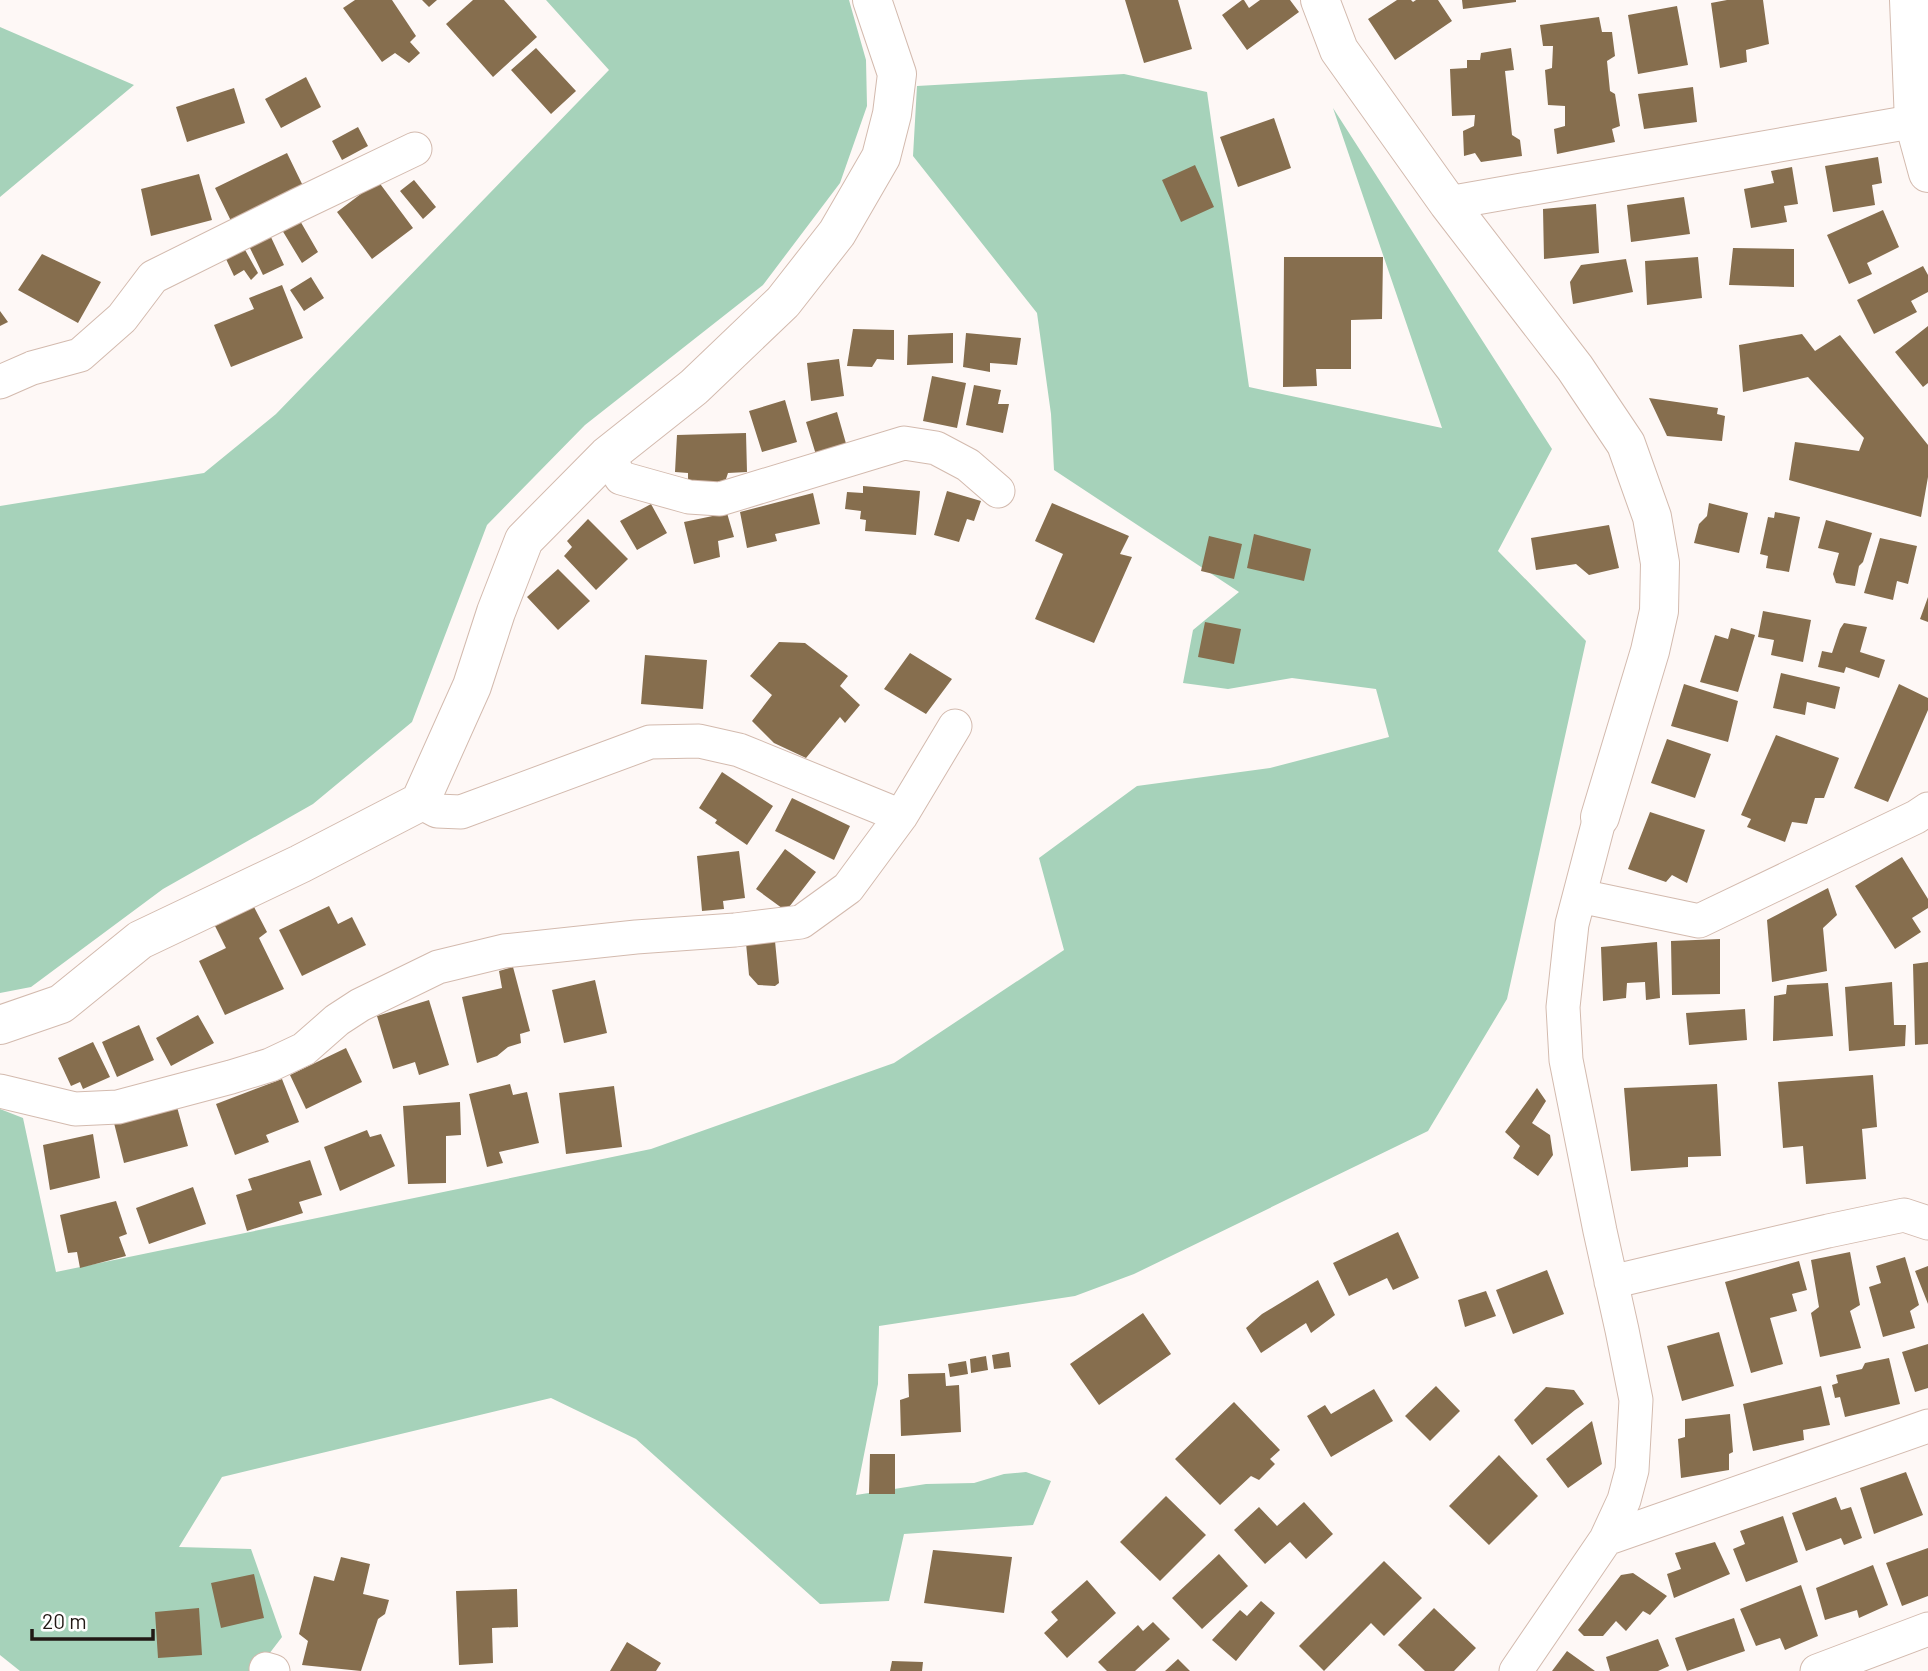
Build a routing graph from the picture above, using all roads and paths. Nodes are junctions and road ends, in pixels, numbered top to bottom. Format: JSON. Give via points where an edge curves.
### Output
{"nodes":[{"id":1,"x":872,"y":0,"type":"edge"},
{"id":2,"x":1320,"y":0,"type":"edge"},
{"id":3,"x":1909,"y":0,"type":"edge"},
{"id":4,"x":1921,"y":121,"type":"edge"},
{"id":5,"x":415,"y":149,"type":"dead end"},
{"id":6,"x":1928,"y":173,"type":"edge"},
{"id":7,"x":1448,"y":203,"type":"junction"},
{"id":8,"x":0,"y":382,"type":"edge"},
{"id":9,"x":607,"y":456,"type":"junction"},
{"id":10,"x":998,"y":491,"type":"dead end"},
{"id":11,"x":419,"y":802,"type":"junction"},
{"id":12,"x":1601,"y":817,"type":"joint"},
{"id":13,"x":1924,"y":820,"type":"edge"},
{"id":14,"x":1580,"y":896,"type":"junction"},
{"id":15,"x":0,"y":1025,"type":"edge"},
{"id":16,"x":0,"y":1091,"type":"edge"},
{"id":17,"x":1928,"y":1223,"type":"edge"},
{"id":18,"x":1611,"y":1282,"type":"junction"},
{"id":19,"x":1928,"y":1426,"type":"edge"},
{"id":20,"x":1606,"y":1539,"type":"junction"},
{"id":21,"x":1928,"y":1629,"type":"edge"},
{"id":22,"x":1516,"y":1671,"type":"edge"},
{"id":23,"x":1817,"y":1671,"type":"edge"}],
"edges":[{"from":1,"to":9,"type":"street","via":[[897,74],[892,114],[881,157],[837,233],[783,302],[748,336],[694,387]]},
{"from":2,"to":7,"type":"street","via":[[1339,50]]},
{"from":3,"to":4,"type":"street"},
{"from":4,"to":6,"type":"street"},
{"from":4,"to":7,"type":"street"},
{"from":5,"to":8,"type":"street","via":[[153,277],[122,318],[80,355]]},
{"from":7,"to":12,"type":"street","via":[[1575,368],[1626,444],[1652,517],[1660,563],[1658,611]]},
{"from":9,"to":10,"type":"street","via":[[621,478],[689,497],[720,499],[904,443],[936,448],[968,465]]},
{"from":9,"to":11,"type":"street","via":[[524,540],[472,687]]},
{"from":11,"to":15,"type":"street","via":[[140,940],[61,1004]]},
{"from":11,"to":16,"type":"street","via":[[437,811],[461,812],[650,742],[699,741],[739,750],[901,816],[848,888],[801,922],[504,951],[438,967],[360,1005],[304,1049],[270,1065],[118,1107],[75,1109]]},
{"from":12,"to":14,"type":"street"},
{"from":13,"to":14,"type":"street","via":[[1699,921]]},
{"from":14,"to":18,"type":"street","via":[[1572,924],[1563,1007],[1566,1060]]},
{"from":17,"to":18,"type":"street","via":[[1904,1215]]},
{"from":18,"to":20,"type":"street","via":[[1636,1400],[1632,1470]]},
{"from":19,"to":20,"type":"street"},
{"from":20,"to":22,"type":"street"},
{"from":21,"to":23,"type":"street"}]}
